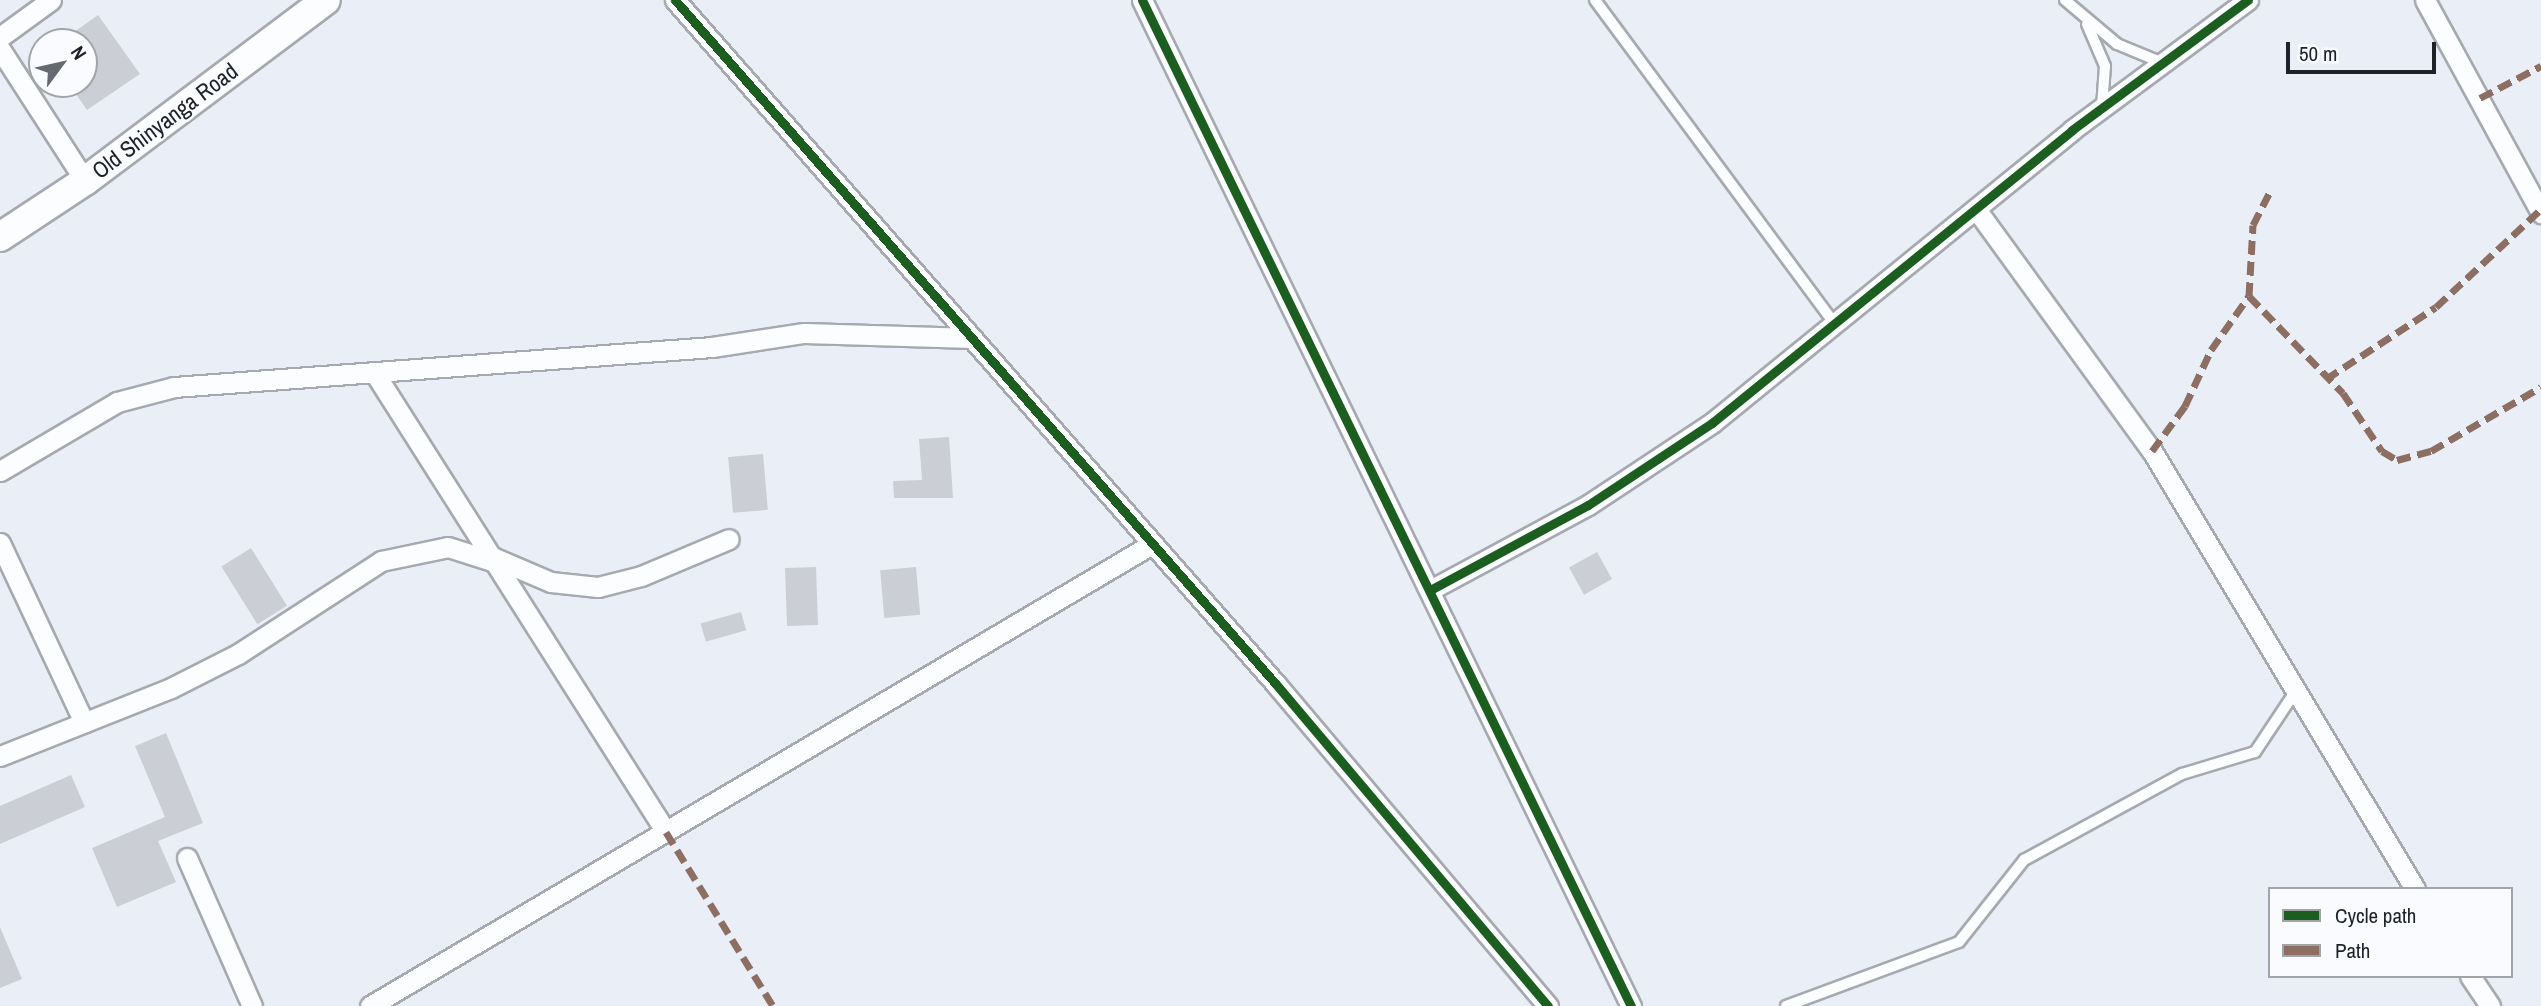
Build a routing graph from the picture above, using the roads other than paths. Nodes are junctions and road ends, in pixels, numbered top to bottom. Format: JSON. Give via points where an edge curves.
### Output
{"nodes":[{"id":1,"x":51,"y":0,"type":"edge"},
{"id":2,"x":326,"y":0,"type":"edge"},
{"id":3,"x":675,"y":0,"type":"edge"},
{"id":4,"x":1142,"y":0,"type":"edge"},
{"id":5,"x":1595,"y":0,"type":"edge"},
{"id":6,"x":2065,"y":0,"type":"edge"},
{"id":7,"x":2248,"y":0,"type":"edge"},
{"id":8,"x":2425,"y":0,"type":"edge"},
{"id":9,"x":2087,"y":24,"type":"junction"},
{"id":10,"x":0,"y":37,"type":"edge"},
{"id":11,"x":0,"y":49,"type":"edge"},
{"id":12,"x":2166,"y":63,"type":"junction"},
{"id":13,"x":2102,"y":108,"type":"junction"},
{"id":14,"x":85,"y":181,"type":"junction"},
{"id":15,"x":1976,"y":209,"type":"junction"},
{"id":16,"x":2541,"y":214,"type":"edge"},
{"id":17,"x":0,"y":237,"type":"edge"},
{"id":18,"x":1837,"y":326,"type":"junction"},
{"id":19,"x":972,"y":338,"type":"junction"},
{"id":20,"x":374,"y":372,"type":"junction"},
{"id":21,"x":0,"y":471,"type":"edge"},
{"id":22,"x":729,"y":539,"type":"dead end"},
{"id":23,"x":0,"y":543,"type":"edge"},
{"id":24,"x":1150,"y":545,"type":"junction"},
{"id":25,"x":490,"y":558,"type":"junction"},
{"id":26,"x":1432,"y":589,"type":"junction"},
{"id":27,"x":2297,"y":689,"type":"junction"},
{"id":28,"x":84,"y":722,"type":"junction"},
{"id":29,"x":0,"y":756,"type":"edge"},
{"id":30,"x":666,"y":832,"type":"junction"},
{"id":31,"x":187,"y":858,"type":"dead end"},
{"id":32,"x":2414,"y":887,"type":"edge"},
{"id":33,"x":2471,"y":978,"type":"edge"},
{"id":34,"x":253,"y":1006,"type":"edge"},
{"id":35,"x":370,"y":1006,"type":"edge"},
{"id":36,"x":1548,"y":1006,"type":"edge"},
{"id":37,"x":1630,"y":1006,"type":"edge"},
{"id":38,"x":1786,"y":1006,"type":"edge"},
{"id":39,"x":2490,"y":1006,"type":"edge"}],
"edges":[{"from":1,"to":10,"type":"street"},
{"from":2,"to":14,"type":"main road","name":"Old Shinyanga Road"},
{"from":3,"to":19,"type":"street"},
{"from":4,"to":26,"type":"street"},
{"from":5,"to":18,"type":"lane"},
{"from":6,"to":9,"type":"lane"},
{"from":7,"to":12,"type":"street"},
{"from":8,"to":16,"type":"street"},
{"from":9,"to":12,"type":"lane","via":[[2136,54]]},
{"from":9,"to":13,"type":"lane","via":[[2105,66]]},
{"from":11,"to":14,"type":"street"},
{"from":12,"to":13,"type":"street"},
{"from":13,"to":15,"type":"street"},
{"from":14,"to":17,"type":"main road","name":"Old Shinyanga Road"},
{"from":15,"to":18,"type":"street"},
{"from":15,"to":27,"type":"street","via":[[2152,451]]},
{"from":18,"to":26,"type":"street","via":[[1639,474]]},
{"from":19,"to":20,"type":"street","via":[[804,333],[712,347]]},
{"from":19,"to":24,"type":"street"},
{"from":20,"to":21,"type":"street","via":[[154,390],[117,402]]},
{"from":20,"to":25,"type":"street"},
{"from":22,"to":25,"type":"street","via":[[641,576],[598,587],[551,582]]},
{"from":23,"to":28,"type":"street"},
{"from":24,"to":30,"type":"street"},
{"from":24,"to":36,"type":"street","via":[[1275,683]]},
{"from":25,"to":28,"type":"street","via":[[448,547],[382,561],[237,654]]},
{"from":25,"to":30,"type":"street"},
{"from":26,"to":37,"type":"street"},
{"from":27,"to":32,"type":"street"},
{"from":27,"to":38,"type":"lane","via":[[2255,752],[2182,774],[2024,860],[1959,942]]},
{"from":28,"to":29,"type":"street"},
{"from":30,"to":35,"type":"street"},
{"from":31,"to":34,"type":"street"},
{"from":33,"to":39,"type":"street"}]}
